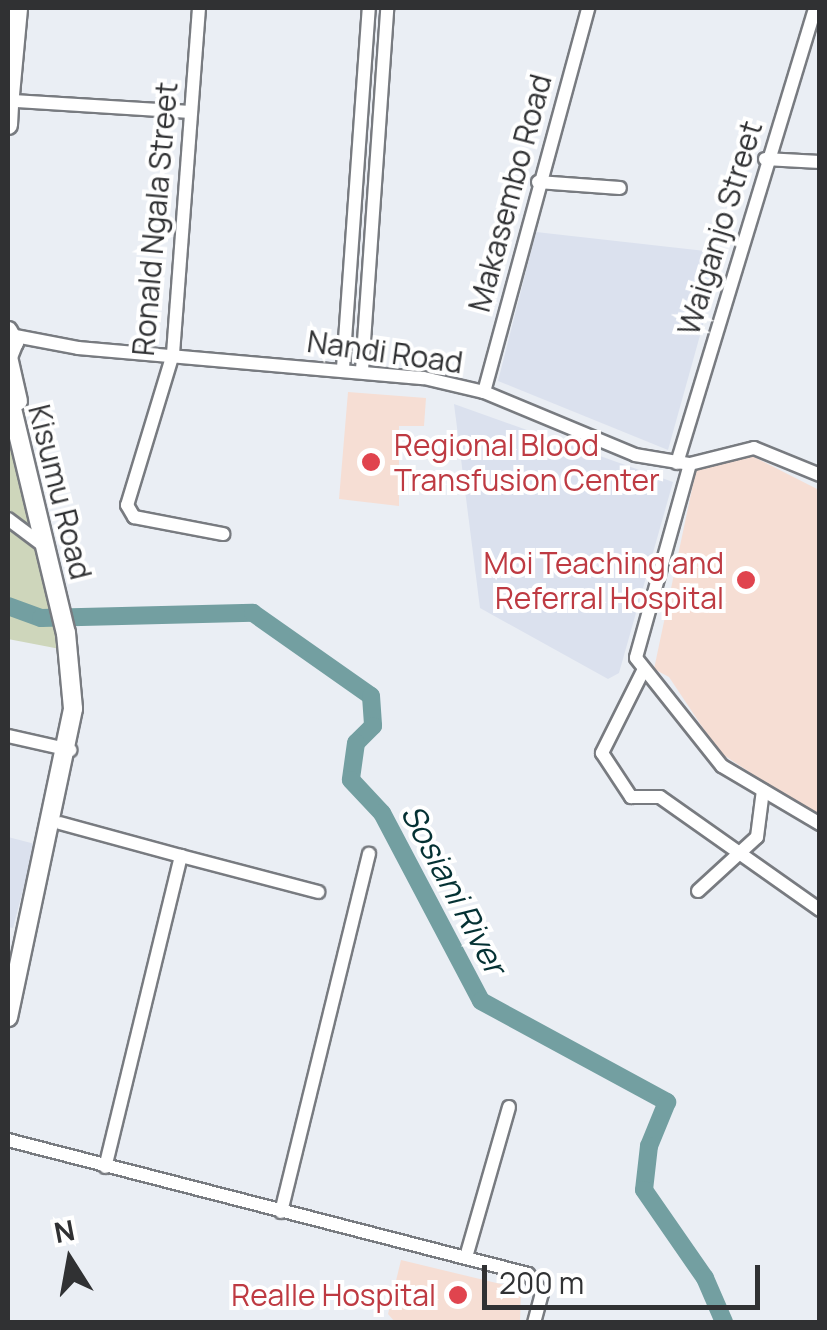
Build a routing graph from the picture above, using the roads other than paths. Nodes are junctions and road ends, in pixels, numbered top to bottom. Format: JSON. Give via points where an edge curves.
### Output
{"nodes":[{"id":1,"x":18,"y":8,"type":"edge"},
{"id":2,"x":199,"y":8,"type":"edge"},
{"id":3,"x":369,"y":8,"type":"edge"},
{"id":4,"x":388,"y":8,"type":"edge"},
{"id":5,"x":588,"y":8,"type":"edge"},
{"id":6,"x":815,"y":8,"type":"edge"},
{"id":7,"x":10,"y":101,"type":"edge"},
{"id":8,"x":189,"y":112,"type":"junction"},
{"id":9,"x":8,"y":124,"type":"edge"},
{"id":10,"x":765,"y":158,"type":"junction"},
{"id":11,"x":820,"y":162,"type":"edge"},
{"id":12,"x":538,"y":182,"type":"junction"},
{"id":13,"x":620,"y":188,"type":"dead end"},
{"id":14,"x":9,"y":346,"type":"edge"},
{"id":15,"x":174,"y":354,"type":"junction"},
{"id":16,"x":342,"y":368,"type":"junction"},
{"id":17,"x":362,"y":370,"type":"junction"},
{"id":18,"x":8,"y":392,"type":"edge"},
{"id":19,"x":484,"y":392,"type":"junction"},
{"id":20,"x":683,"y":464,"type":"junction"},
{"id":21,"x":820,"y":476,"type":"edge"},
{"id":22,"x":8,"y":519,"type":"edge"},
{"id":23,"x":223,"y":534,"type":"dead end"},
{"id":24,"x":44,"y":546,"type":"junction"},
{"id":25,"x":62,"y":604,"type":"junction"},
{"id":26,"x":69,"y":633,"type":"junction"},
{"id":27,"x":644,"y":669,"type":"junction"},
{"id":28,"x":8,"y":736,"type":"edge"},
{"id":29,"x":70,"y":750,"type":"junction"},
{"id":30,"x":762,"y":790,"type":"junction"},
{"id":31,"x":60,"y":824,"type":"junction"},
{"id":32,"x":820,"y":824,"type":"edge"},
{"id":33,"x":369,"y":854,"type":"dead end"},
{"id":34,"x":742,"y":855,"type":"junction"},
{"id":35,"x":181,"y":856,"type":"junction"},
{"id":36,"x":698,"y":890,"type":"dead end"},
{"id":37,"x":318,"y":892,"type":"dead end"},
{"id":38,"x":820,"y":910,"type":"edge"},
{"id":39,"x":20,"y":944,"type":"edge"},
{"id":40,"x":8,"y":1017,"type":"edge"},
{"id":41,"x":509,"y":1107,"type":"dead end"},
{"id":42,"x":8,"y":1140,"type":"edge"},
{"id":43,"x":105,"y":1167,"type":"junction"},
{"id":44,"x":281,"y":1212,"type":"junction"},
{"id":45,"x":466,"y":1257,"type":"junction"},
{"id":46,"x":534,"y":1322,"type":"edge"}],
"edges":[{"from":1,"to":7,"type":"highway"},
{"from":2,"to":8,"type":"street","name":"Ronald Ngala Street"},
{"from":3,"to":16,"type":"street"},
{"from":4,"to":17,"type":"street"},
{"from":5,"to":12,"type":"street","name":"Makasembo Road"},
{"from":6,"to":10,"type":"street","name":"Waiganjo Street"},
{"from":7,"to":8,"type":"street"},
{"from":7,"to":9,"type":"highway"},
{"from":8,"to":15,"type":"street","name":"Ronald Ngala Street"},
{"from":10,"to":11,"type":"street"},
{"from":10,"to":20,"type":"street","name":"Waiganjo Street"},
{"from":12,"to":13,"type":"street"},
{"from":12,"to":19,"type":"street","name":"Makasembo Road"},
{"from":14,"to":15,"type":"street","name":"Nandi Road"},
{"from":14,"to":25,"type":"highway"},
{"from":15,"to":16,"type":"street","name":"Nandi Road"},
{"from":15,"to":23,"type":"street","name":"Ronald Ngala Street","via":[[128,510]]},
{"from":16,"to":17,"type":"street","name":"Nandi Road"},
{"from":17,"to":19,"type":"street","name":"Nandi Road"},
{"from":18,"to":24,"type":"highway","name":"Kisumu Road"},
{"from":19,"to":20,"type":"street","name":"Nandi Road","via":[[589,438]]},
{"from":20,"to":21,"type":"street","name":"Nandi Road","via":[[754,448]]},
{"from":20,"to":27,"type":"street","name":"Waiganjo Street","via":[[635,648]]},
{"from":22,"to":24,"type":"street"},
{"from":24,"to":25,"type":"highway","name":"Kisumu Road"},
{"from":25,"to":26,"type":"highway"},
{"from":26,"to":29,"type":"highway"},
{"from":26,"to":31,"type":"highway","via":[[77,738]]},
{"from":27,"to":30,"type":"street","via":[[718,761]]},
{"from":27,"to":34,"type":"street","via":[[603,748],[605,761],[631,797],[660,797]]},
{"from":28,"to":29,"type":"street"},
{"from":29,"to":39,"type":"highway"},
{"from":30,"to":32,"type":"street"},
{"from":30,"to":34,"type":"street","via":[[757,838]]},
{"from":31,"to":35,"type":"street"},
{"from":31,"to":39,"type":"highway"},
{"from":33,"to":44,"type":"street"},
{"from":34,"to":36,"type":"street"},
{"from":34,"to":38,"type":"street"},
{"from":35,"to":37,"type":"street"},
{"from":35,"to":43,"type":"street"},
{"from":39,"to":40,"type":"highway"},
{"from":41,"to":45,"type":"street"},
{"from":42,"to":43,"type":"street"},
{"from":43,"to":44,"type":"street"},
{"from":44,"to":45,"type":"street"},
{"from":45,"to":46,"type":"street","via":[[540,1283]]}]}
